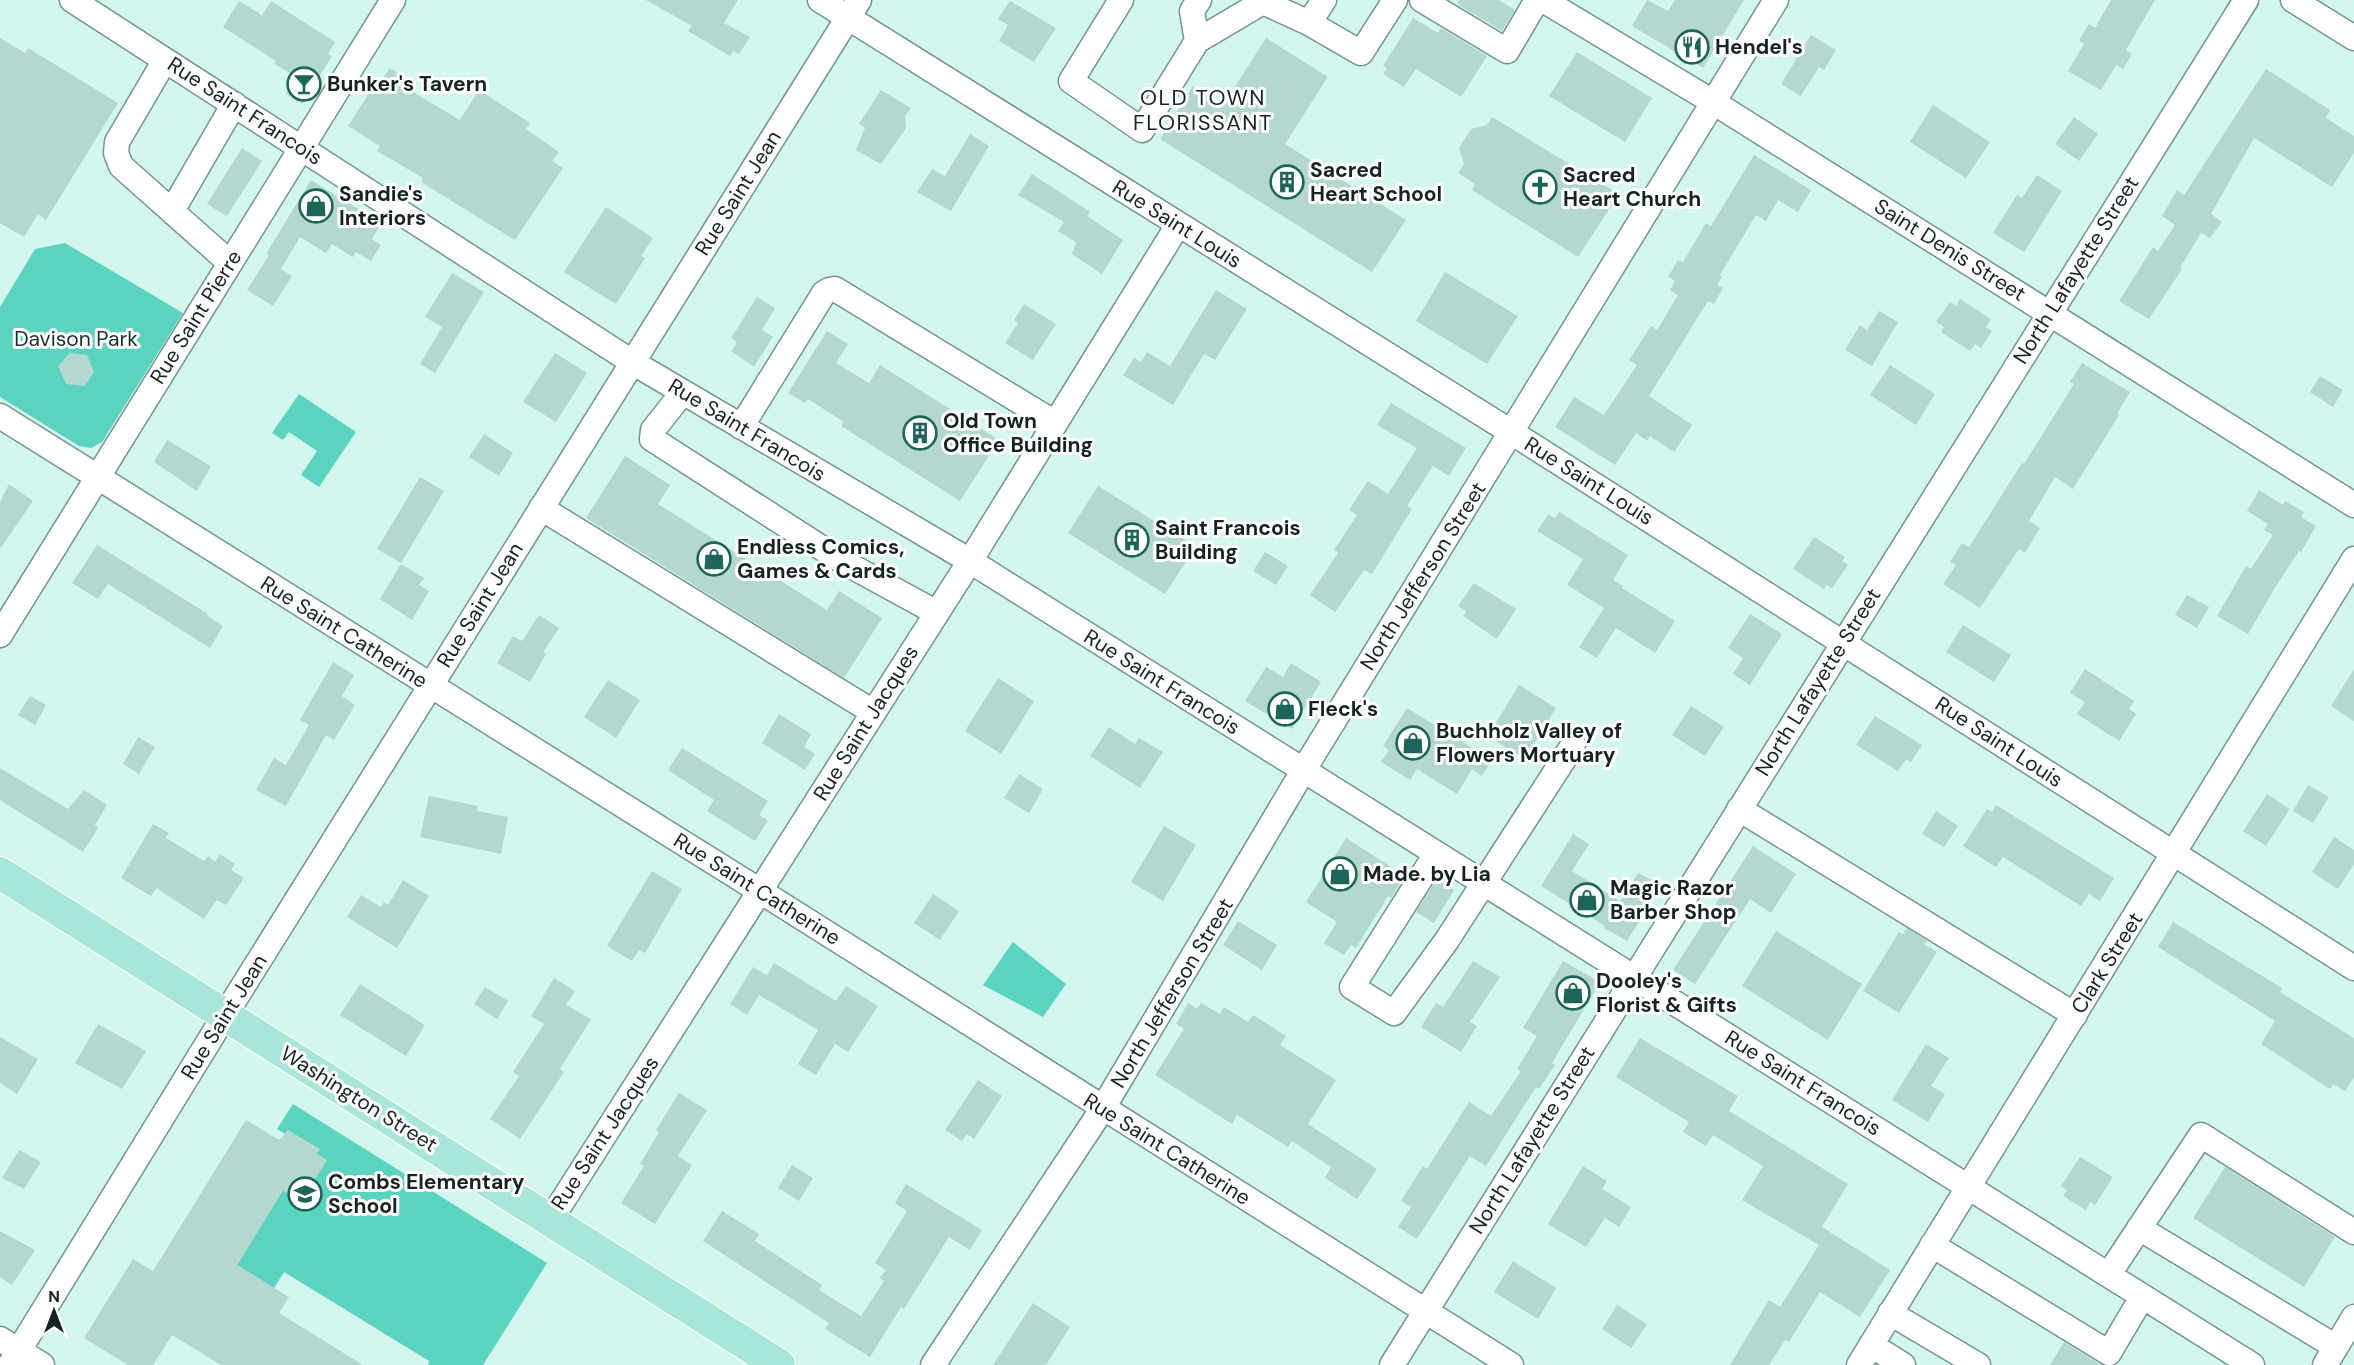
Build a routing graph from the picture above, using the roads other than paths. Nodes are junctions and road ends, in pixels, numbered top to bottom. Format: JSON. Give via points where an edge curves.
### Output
{"nodes":[{"id":1,"x":72,"y":0,"type":"edge"},
{"id":2,"x":393,"y":0,"type":"edge"},
{"id":3,"x":820,"y":0,"type":"edge"},
{"id":4,"x":1121,"y":0,"type":"edge"},
{"id":5,"x":1199,"y":0,"type":"edge"},
{"id":6,"x":1324,"y":0,"type":"edge"},
{"id":7,"x":1395,"y":0,"type":"edge"},
{"id":8,"x":1422,"y":0,"type":"edge"},
{"id":9,"x":1537,"y":0,"type":"edge"},
{"id":10,"x":1543,"y":0,"type":"edge"},
{"id":11,"x":1776,"y":0,"type":"edge"},
{"id":12,"x":2246,"y":0,"type":"edge"},
{"id":13,"x":2293,"y":0,"type":"edge"},
{"id":14,"x":854,"y":8,"type":"edge"},
{"id":15,"x":1309,"y":23,"type":"junction"},
{"id":16,"x":2354,"y":38,"type":"edge"},
{"id":17,"x":1197,"y":41,"type":"junction"},
{"id":18,"x":165,"y":60,"type":"junction"},
{"id":19,"x":1713,"y":102,"type":"junction"},
{"id":20,"x":234,"y":104,"type":"junction"},
{"id":21,"x":302,"y":147,"type":"junction"},
{"id":22,"x":172,"y":211,"type":"junction"},
{"id":23,"x":1178,"y":225,"type":"junction"},
{"id":24,"x":230,"y":263,"type":"junction"},
{"id":25,"x":2049,"y":312,"type":"junction"},
{"id":26,"x":632,"y":362,"type":"junction"},
{"id":27,"x":683,"y":392,"type":"junction"},
{"id":28,"x":0,"y":416,"type":"edge"},
{"id":29,"x":1055,"y":423,"type":"junction"},
{"id":30,"x":741,"y":427,"type":"junction"},
{"id":31,"x":1511,"y":432,"type":"junction"},
{"id":32,"x":98,"y":477,"type":"junction"},
{"id":33,"x":2354,"y":505,"type":"edge"},
{"id":34,"x":541,"y":508,"type":"junction"},
{"id":35,"x":2354,"y":559,"type":"edge"},
{"id":36,"x":970,"y":561,"type":"junction"},
{"id":37,"x":937,"y":613,"type":"junction"},
{"id":38,"x":0,"y":635,"type":"edge"},
{"id":39,"x":1843,"y":642,"type":"junction"},
{"id":40,"x":430,"y":686,"type":"junction"},
{"id":41,"x":873,"y":712,"type":"junction"},
{"id":42,"x":1573,"y":745,"type":"dead end"},
{"id":43,"x":1303,"y":771,"type":"junction"},
{"id":44,"x":1739,"y":809,"type":"junction"},
{"id":45,"x":1436,"y":854,"type":"junction"},
{"id":46,"x":2174,"y":855,"type":"junction"},
{"id":47,"x":0,"y":873,"type":"edge"},
{"id":48,"x":1483,"y":884,"type":"junction"},
{"id":49,"x":760,"y":891,"type":"junction"},
{"id":50,"x":2354,"y":968,"type":"edge"},
{"id":51,"x":1633,"y":979,"type":"junction"},
{"id":52,"x":225,"y":1015,"type":"junction"},
{"id":53,"x":2075,"y":1015,"type":"junction"},
{"id":54,"x":1103,"y":1108,"type":"junction"},
{"id":55,"x":1968,"y":1185,"type":"junction"},
{"id":56,"x":551,"y":1219,"type":"junction"},
{"id":57,"x":2139,"y":1228,"type":"junction"},
{"id":58,"x":2354,"y":1232,"type":"edge"},
{"id":59,"x":1932,"y":1245,"type":"junction"},
{"id":60,"x":2109,"y":1274,"type":"junction"},
{"id":61,"x":2142,"y":1297,"type":"junction"},
{"id":62,"x":1426,"y":1311,"type":"junction"},
{"id":63,"x":1890,"y":1313,"type":"junction"},
{"id":64,"x":2354,"y":1317,"type":"edge"},
{"id":65,"x":10,"y":1352,"type":"edge"},
{"id":66,"x":1865,"y":1355,"type":"edge"},
{"id":67,"x":2330,"y":1356,"type":"edge"},
{"id":68,"x":2105,"y":1359,"type":"edge"},
{"id":69,"x":42,"y":1365,"type":"edge"},
{"id":70,"x":779,"y":1365,"type":"edge"},
{"id":71,"x":933,"y":1365,"type":"edge"},
{"id":72,"x":1392,"y":1365,"type":"edge"},
{"id":73,"x":1511,"y":1365,"type":"edge"},
{"id":74,"x":1903,"y":1365,"type":"edge"},
{"id":75,"x":1978,"y":1365,"type":"edge"},
{"id":76,"x":2252,"y":1365,"type":"edge"}],
"edges":[{"from":1,"to":18,"type":"street","name":"Rue Saint Francois"},
{"from":2,"to":21,"type":"street","name":"Rue Saint Pierre"},
{"from":3,"to":14,"type":"street","name":"Rue Saint Louis"},
{"from":4,"to":17,"type":"street","via":[[1071,81],[1142,130]]},
{"from":5,"to":17,"type":"street","via":[[1192,11]]},
{"from":6,"to":15,"type":"street"},
{"from":7,"to":15,"type":"street","via":[[1360,52]]},
{"from":8,"to":9,"type":"street","via":[[1507,51]]},
{"from":10,"to":19,"type":"street","name":"Saint Denis Street"},
{"from":11,"to":19,"type":"street","name":"North Jefferson Street"},
{"from":12,"to":25,"type":"street","name":"North Lafayette Street"},
{"from":13,"to":16,"type":"street"},
{"from":14,"to":23,"type":"street","name":"Rue Saint Louis"},
{"from":14,"to":26,"type":"street","name":"Rue Saint Jean"},
{"from":15,"to":17,"type":"street","via":[[1263,2]]},
{"from":18,"to":20,"type":"street","name":"Rue Saint Francois"},
{"from":18,"to":22,"type":"street","via":[[117,142],[116,153],[121,166]]},
{"from":19,"to":25,"type":"street","name":"Saint Denis Street"},
{"from":19,"to":31,"type":"street","name":"North Jefferson Street"},
{"from":20,"to":21,"type":"street","name":"Rue Saint Francois"},
{"from":20,"to":22,"type":"street"},
{"from":21,"to":24,"type":"street","name":"Rue Saint Pierre"},
{"from":21,"to":26,"type":"street","name":"Rue Saint Francois"},
{"from":22,"to":24,"type":"street"},
{"from":23,"to":29,"type":"street","name":"Rue Saint Jacques"},
{"from":23,"to":31,"type":"street","name":"Rue Saint Louis"},
{"from":24,"to":32,"type":"street","name":"Rue Saint Pierre"},
{"from":25,"to":33,"type":"street","name":"Saint Denis Street"},
{"from":25,"to":39,"type":"street","name":"North Lafayette Street"},
{"from":26,"to":27,"type":"street","name":"Rue Saint Francois"},
{"from":26,"to":34,"type":"street","name":"Rue Saint Jean"},
{"from":27,"to":30,"type":"street","name":"Rue Saint Francois"},
{"from":27,"to":37,"type":"street","via":[[653,430],[652,439],[842,561]]},
{"from":28,"to":32,"type":"street","name":"Rue Saint Catherine"},
{"from":29,"to":30,"type":"street","via":[[835,289],[824,293]]},
{"from":29,"to":36,"type":"street","name":"Rue Saint Jacques"},
{"from":30,"to":36,"type":"street","name":"Rue Saint Francois"},
{"from":31,"to":39,"type":"street","name":"Rue Saint Louis"},
{"from":31,"to":43,"type":"street","name":"North Jefferson Street"},
{"from":32,"to":38,"type":"street","name":"Rue Saint Pierre"},
{"from":32,"to":40,"type":"street","name":"Rue Saint Catherine"},
{"from":34,"to":40,"type":"street","name":"Rue Saint Jean"},
{"from":34,"to":41,"type":"street"},
{"from":35,"to":46,"type":"street","name":"Clark Street"},
{"from":36,"to":37,"type":"street","name":"Rue Saint Jacques"},
{"from":36,"to":43,"type":"street","name":"Rue Saint Francois"},
{"from":37,"to":41,"type":"street","name":"Rue Saint Jacques"},
{"from":39,"to":44,"type":"street","name":"North Lafayette Street"},
{"from":39,"to":46,"type":"street","name":"Rue Saint Louis"},
{"from":40,"to":49,"type":"street","name":"Rue Saint Catherine"},
{"from":40,"to":52,"type":"street","name":"Rue Saint Jean"},
{"from":41,"to":49,"type":"street","name":"Rue Saint Jacques"},
{"from":42,"to":48,"type":"street"},
{"from":43,"to":45,"type":"street","name":"Rue Saint Francois"},
{"from":43,"to":54,"type":"street","name":"North Jefferson Street"},
{"from":44,"to":51,"type":"street","name":"North Lafayette Street"},
{"from":44,"to":53,"type":"street"},
{"from":45,"to":48,"type":"street","name":"Rue Saint Francois"},
{"from":45,"to":48,"type":"street","via":[[1352,987],[1394,1012]]},
{"from":46,"to":50,"type":"street","name":"Rue Saint Louis"},
{"from":46,"to":53,"type":"street","name":"Clark Street"},
{"from":47,"to":52,"type":"main road","name":"Washington Street"},
{"from":48,"to":51,"type":"street","name":"Rue Saint Francois"},
{"from":49,"to":54,"type":"street","name":"Rue Saint Catherine"},
{"from":49,"to":56,"type":"street","name":"Rue Saint Jacques"},
{"from":51,"to":55,"type":"street","name":"Rue Saint Francois"},
{"from":51,"to":62,"type":"street","name":"North Lafayette Street"},
{"from":52,"to":56,"type":"main road","name":"Washington Street"},
{"from":52,"to":65,"type":"street","name":"Rue Saint Jean"},
{"from":53,"to":55,"type":"street","name":"Clark Street"},
{"from":54,"to":62,"type":"street","name":"Rue Saint Catherine"},
{"from":54,"to":71,"type":"street","name":"North Jefferson Street"},
{"from":55,"to":59,"type":"street","name":"Clark Street"},
{"from":55,"to":60,"type":"street","name":"Rue Saint Francois"},
{"from":56,"to":70,"type":"main road","name":"Washington Street"},
{"from":57,"to":58,"type":"street","via":[[2201,1135]]},
{"from":57,"to":60,"type":"street"},
{"from":57,"to":67,"type":"street"},
{"from":59,"to":63,"type":"street","name":"Clark Street"},
{"from":59,"to":68,"type":"street"},
{"from":60,"to":61,"type":"street","name":"Rue Saint Francois"},
{"from":61,"to":68,"type":"street"},
{"from":61,"to":76,"type":"street","name":"Rue Saint Francois"},
{"from":62,"to":72,"type":"street","name":"North Lafayette Street"},
{"from":62,"to":73,"type":"street","name":"Rue Saint Catherine"},
{"from":63,"to":66,"type":"street","name":"Clark Street"},
{"from":63,"to":75,"type":"street"},
{"from":64,"to":67,"type":"street"},
{"from":65,"to":69,"type":"street"},
{"from":66,"to":74,"type":"street"}]}
